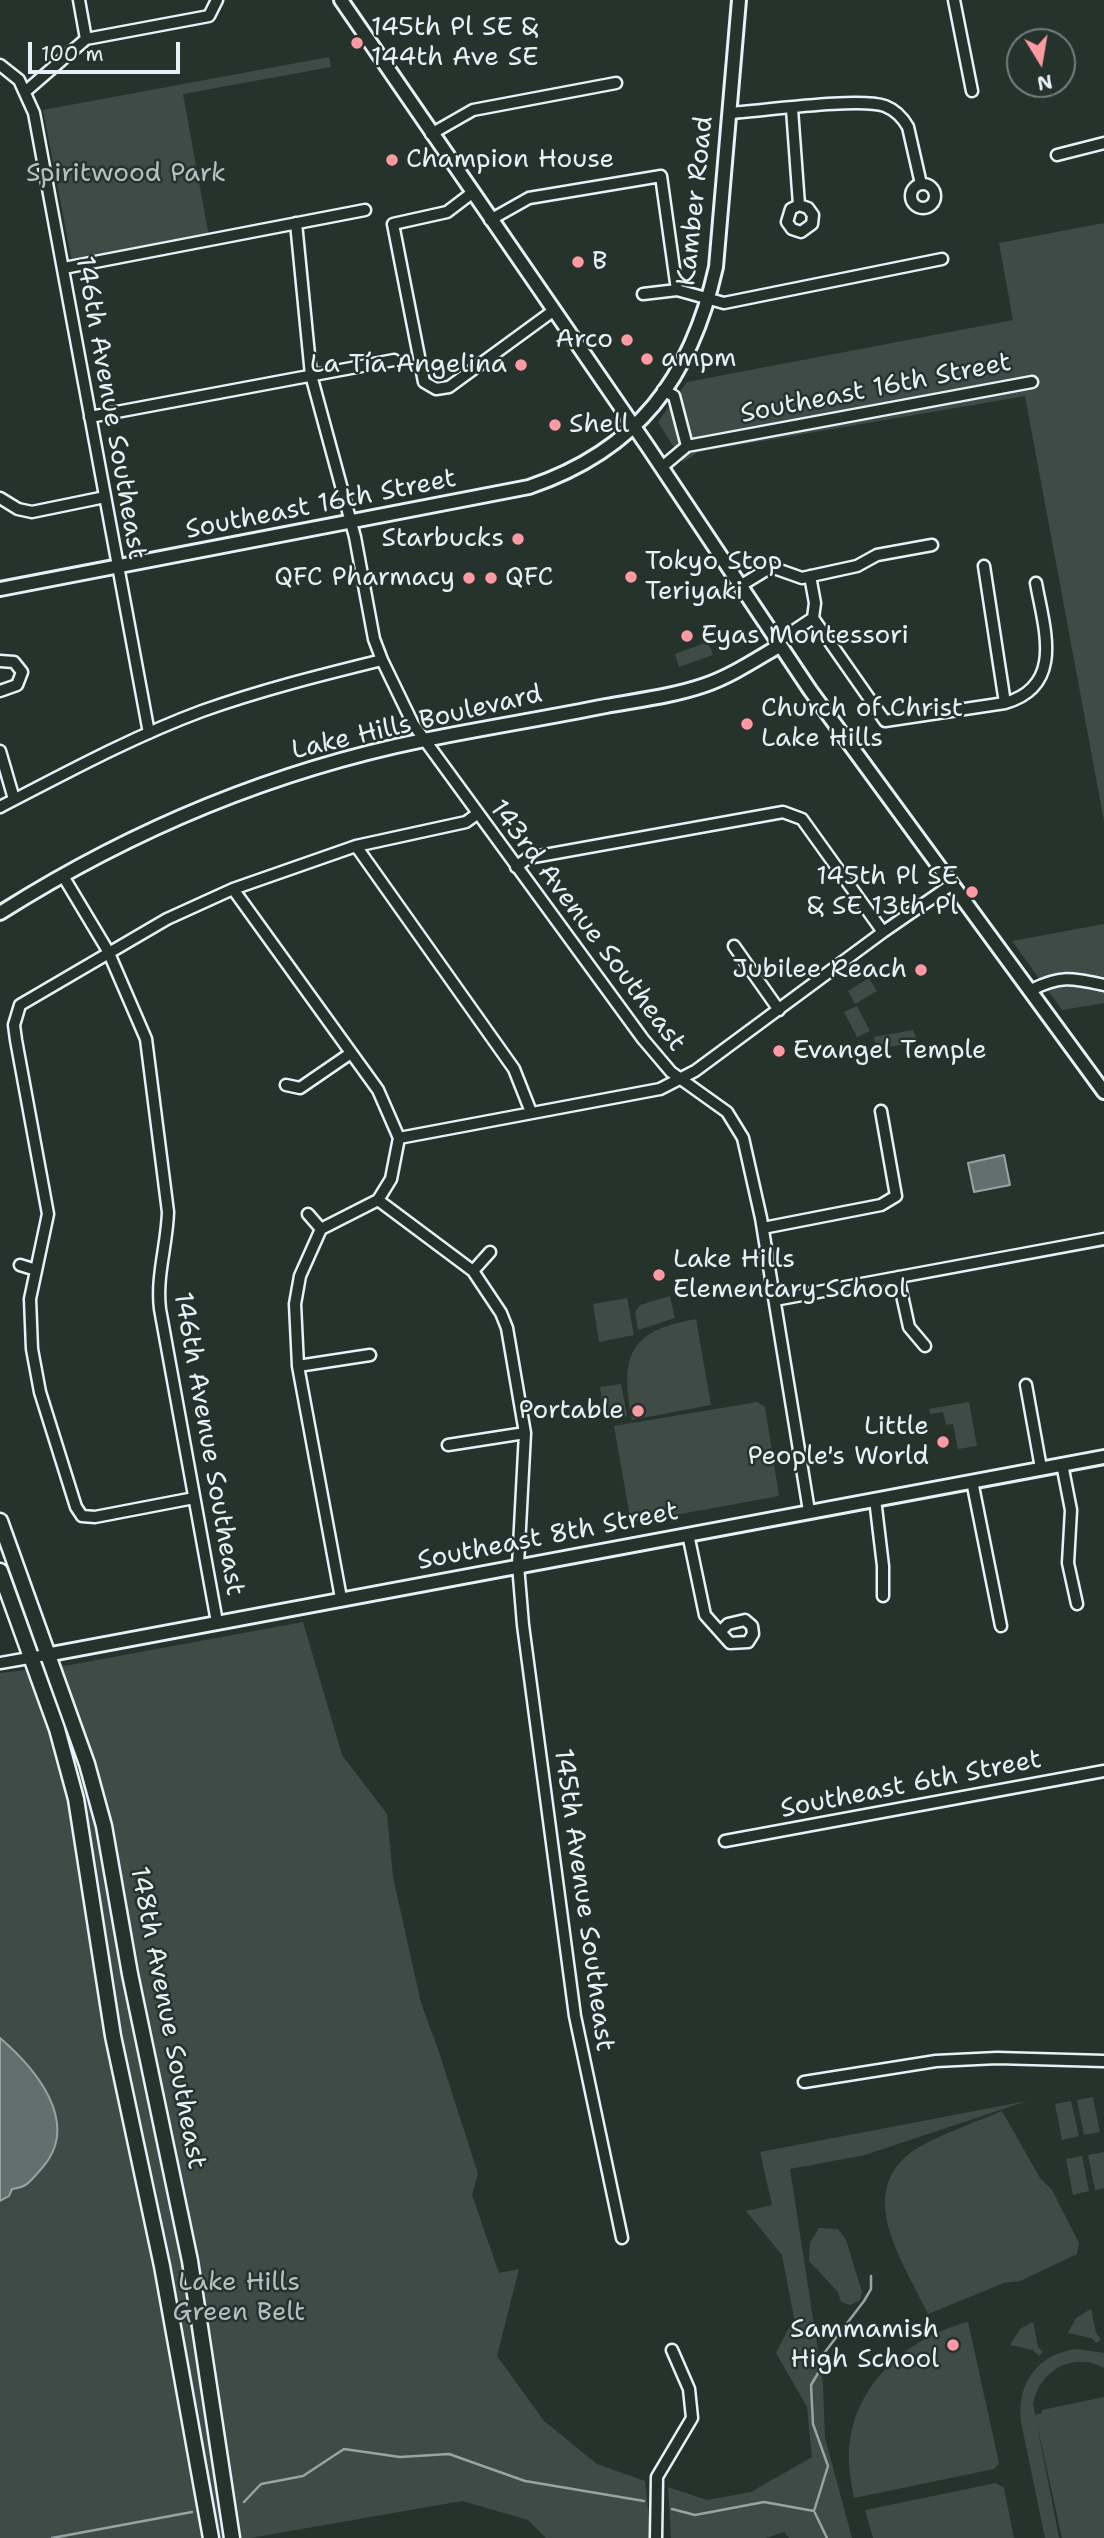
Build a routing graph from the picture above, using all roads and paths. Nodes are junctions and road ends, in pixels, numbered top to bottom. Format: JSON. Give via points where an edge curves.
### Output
{"nodes":[{"id":1,"x":79,"y":0,"type":"edge"},
{"id":2,"x":217,"y":0,"type":"edge"},
{"id":3,"x":341,"y":0,"type":"edge"},
{"id":4,"x":739,"y":0,"type":"edge"},
{"id":5,"x":954,"y":0,"type":"edge"},
{"id":6,"x":86,"y":38,"type":"junction"},
{"id":7,"x":0,"y":65,"type":"edge"},
{"id":8,"x":616,"y":83,"type":"dead end"},
{"id":9,"x":26,"y":91,"type":"junction"},
{"id":10,"x":971,"y":91,"type":"dead end"},
{"id":11,"x":792,"y":109,"type":"junction"},
{"id":12,"x":729,"y":113,"type":"junction"},
{"id":13,"x":431,"y":134,"type":"junction"},
{"id":14,"x":1104,"y":143,"type":"edge"},
{"id":15,"x":1057,"y":155,"type":"dead end"},
{"id":16,"x":921,"y":184,"type":"dead end"},
{"id":17,"x":472,"y":192,"type":"junction"},
{"id":18,"x":799,"y":205,"type":"dead end"},
{"id":19,"x":365,"y":210,"type":"dead end"},
{"id":20,"x":490,"y":220,"type":"junction"},
{"id":21,"x":296,"y":223,"type":"junction"},
{"id":22,"x":942,"y":259,"type":"dead end"},
{"id":23,"x":64,"y":268,"type":"junction"},
{"id":24,"x":677,"y":290,"type":"junction"},
{"id":25,"x":643,"y":294,"type":"dead end"},
{"id":26,"x":709,"y":298,"type":"junction"},
{"id":27,"x":553,"y":311,"type":"junction"},
{"id":28,"x":394,"y":360,"type":"dead end"},
{"id":29,"x":311,"y":375,"type":"junction"},
{"id":30,"x":1032,"y":382,"type":"dead end"},
{"id":31,"x":663,"y":390,"type":"junction"},
{"id":32,"x":90,"y":416,"type":"junction"},
{"id":33,"x":633,"y":426,"type":"junction"},
{"id":34,"x":687,"y":446,"type":"junction"},
{"id":35,"x":662,"y":467,"type":"junction"},
{"id":36,"x":0,"y":498,"type":"edge"},
{"id":37,"x":105,"y":498,"type":"junction"},
{"id":38,"x":351,"y":522,"type":"junction"},
{"id":39,"x":932,"y":545,"type":"dead end"},
{"id":40,"x":984,"y":566,"type":"dead end"},
{"id":41,"x":117,"y":567,"type":"junction"},
{"id":42,"x":810,"y":576,"type":"junction"},
{"id":43,"x":1036,"y":583,"type":"dead end"},
{"id":44,"x":740,"y":586,"type":"junction"},
{"id":45,"x":0,"y":589,"type":"edge"},
{"id":46,"x":813,"y":618,"type":"junction"},
{"id":47,"x":778,"y":644,"type":"junction"},
{"id":48,"x":382,"y":660,"type":"junction"},
{"id":49,"x":0,"y":661,"type":"edge"},
{"id":50,"x":0,"y":691,"type":"edge"},
{"id":51,"x":1006,"y":703,"type":"junction"},
{"id":52,"x":149,"y":733,"type":"junction"},
{"id":53,"x":425,"y":740,"type":"junction"},
{"id":54,"x":0,"y":751,"type":"edge"},
{"id":55,"x":14,"y":799,"type":"junction"},
{"id":56,"x":0,"y":807,"type":"edge"},
{"id":57,"x":477,"y":814,"type":"junction"},
{"id":58,"x":356,"y":846,"type":"junction"},
{"id":59,"x":516,"y":867,"type":"junction"},
{"id":60,"x":63,"y":876,"type":"junction"},
{"id":61,"x":951,"y":885,"type":"junction"},
{"id":62,"x":233,"y":889,"type":"junction"},
{"id":63,"x":0,"y":913,"type":"edge"},
{"id":64,"x":883,"y":932,"type":"junction"},
{"id":65,"x":734,"y":946,"type":"dead end"},
{"id":66,"x":108,"y":951,"type":"junction"},
{"id":67,"x":1104,"y":985,"type":"edge"},
{"id":68,"x":1031,"y":990,"type":"junction"},
{"id":69,"x":779,"y":1010,"type":"junction"},
{"id":70,"x":351,"y":1053,"type":"junction"},
{"id":71,"x":682,"y":1078,"type":"junction"},
{"id":72,"x":286,"y":1085,"type":"dead end"},
{"id":73,"x":1104,"y":1092,"type":"edge"},
{"id":74,"x":881,"y":1111,"type":"dead end"},
{"id":75,"x":531,"y":1112,"type":"junction"},
{"id":76,"x":399,"y":1138,"type":"junction"},
{"id":77,"x":378,"y":1200,"type":"junction"},
{"id":78,"x":308,"y":1213,"type":"dead end"},
{"id":79,"x":321,"y":1228,"type":"junction"},
{"id":80,"x":762,"y":1228,"type":"junction"},
{"id":81,"x":1104,"y":1239,"type":"edge"},
{"id":82,"x":490,"y":1252,"type":"dead end"},
{"id":83,"x":20,"y":1265,"type":"dead end"},
{"id":84,"x":36,"y":1270,"type":"junction"},
{"id":85,"x":473,"y":1271,"type":"junction"},
{"id":86,"x":898,"y":1277,"type":"junction"},
{"id":87,"x":775,"y":1300,"type":"junction"},
{"id":88,"x":925,"y":1346,"type":"dead end"},
{"id":89,"x":370,"y":1355,"type":"dead end"},
{"id":90,"x":298,"y":1366,"type":"junction"},
{"id":91,"x":1026,"y":1385,"type":"dead end"},
{"id":92,"x":525,"y":1433,"type":"junction"},
{"id":93,"x":448,"y":1445,"type":"dead end"},
{"id":94,"x":1104,"y":1457,"type":"edge"},
{"id":95,"x":1062,"y":1464,"type":"junction"},
{"id":96,"x":1041,"y":1468,"type":"junction"},
{"id":97,"x":972,"y":1481,"type":"junction"},
{"id":98,"x":194,"y":1498,"type":"junction"},
{"id":99,"x":875,"y":1499,"type":"junction"},
{"id":100,"x":809,"y":1511,"type":"junction"},
{"id":101,"x":0,"y":1521,"type":"edge"},
{"id":102,"x":688,"y":1534,"type":"junction"},
{"id":103,"x":518,"y":1565,"type":"junction"},
{"id":104,"x":0,"y":1571,"type":"edge"},
{"id":105,"x":883,"y":1596,"type":"dead end"},
{"id":106,"x":341,"y":1598,"type":"junction"},
{"id":107,"x":1077,"y":1604,"type":"dead end"},
{"id":108,"x":217,"y":1622,"type":"junction"},
{"id":109,"x":1001,"y":1626,"type":"dead end"},
{"id":110,"x":721,"y":1631,"type":"dead end"},
{"id":111,"x":46,"y":1654,"type":"junction"},
{"id":112,"x":30,"y":1657,"type":"junction"},
{"id":113,"x":0,"y":1663,"type":"edge"},
{"id":114,"x":1104,"y":1771,"type":"edge"},
{"id":115,"x":725,"y":1841,"type":"dead end"},
{"id":116,"x":100,"y":1956,"type":"junction"},
{"id":117,"x":130,"y":1974,"type":"junction"},
{"id":118,"x":1104,"y":2061,"type":"edge"},
{"id":119,"x":804,"y":2082,"type":"dead end"},
{"id":120,"x":622,"y":2238,"type":"dead end"},
{"id":121,"x":672,"y":2350,"type":"dead end"},
{"id":122,"x":177,"y":2351,"type":"junction"},
{"id":123,"x":203,"y":2358,"type":"junction"},
{"id":124,"x":211,"y":2538,"type":"edge"},
{"id":125,"x":232,"y":2538,"type":"edge"},
{"id":126,"x":656,"y":2538,"type":"edge"}],
"edges":[{"from":1,"to":6,"type":"street"},
{"from":2,"to":6,"type":"street","via":[[209,16]]},
{"from":3,"to":13,"type":"street"},
{"from":4,"to":12,"type":"street","name":"Kamber Road"},
{"from":5,"to":10,"type":"street"},
{"from":6,"to":9,"type":"street"},
{"from":7,"to":9,"type":"street"},
{"from":8,"to":13,"type":"street","via":[[473,110]]},
{"from":9,"to":23,"type":"street","name":"146th Avenue Southeast"},
{"from":11,"to":12,"type":"street"},
{"from":11,"to":16,"type":"street","via":[[872,103],[894,111],[908,127]]},
{"from":11,"to":18,"type":"street"},
{"from":12,"to":26,"type":"street","name":"Kamber Road","via":[[716,267]]},
{"from":13,"to":17,"type":"street"},
{"from":14,"to":15,"type":"street"},
{"from":17,"to":20,"type":"street"},
{"from":17,"to":27,"type":"street","via":[[447,212],[393,224],[424,382],[436,388],[449,387]]},
{"from":19,"to":21,"type":"street"},
{"from":20,"to":24,"type":"street","via":[[529,198],[661,176]]},
{"from":20,"to":27,"type":"street"},
{"from":21,"to":23,"type":"street"},
{"from":21,"to":29,"type":"street","name":"143rd Avenue Southeast"},
{"from":22,"to":26,"type":"street","via":[[724,303]]},
{"from":23,"to":32,"type":"street","name":"146th Avenue Southeast"},
{"from":24,"to":25,"type":"street"},
{"from":24,"to":26,"type":"street"},
{"from":26,"to":31,"type":"street","name":"Kamber Road","via":[[687,358]]},
{"from":27,"to":33,"type":"street"},
{"from":28,"to":29,"type":"street"},
{"from":29,"to":32,"type":"street"},
{"from":29,"to":38,"type":"street","name":"143rd Avenue Southeast"},
{"from":30,"to":34,"type":"street","name":"Southeast 16th Street"},
{"from":31,"to":33,"type":"street","name":"Kamber Road"},
{"from":31,"to":34,"type":"street","via":[[674,396]]},
{"from":32,"to":37,"type":"street","name":"146th Avenue Southeast"},
{"from":33,"to":35,"type":"street"},
{"from":33,"to":38,"type":"street","name":"Southeast 16th Street","via":[[602,455],[552,479],[501,494]]},
{"from":34,"to":35,"type":"street"},
{"from":35,"to":44,"type":"street"},
{"from":36,"to":37,"type":"street","via":[[32,512]]},
{"from":37,"to":41,"type":"street","name":"146th Avenue Southeast"},
{"from":38,"to":41,"type":"street","name":"Southeast 16th Street"},
{"from":38,"to":48,"type":"street","name":"143rd Avenue Southeast"},
{"from":39,"to":42,"type":"street","via":[[877,555],[858,566]]},
{"from":40,"to":51,"type":"street"},
{"from":41,"to":45,"type":"street","name":"Southeast 16th Street"},
{"from":41,"to":52,"type":"street","name":"146th Avenue Southeast"},
{"from":42,"to":44,"type":"street","via":[[802,578],[771,566]]},
{"from":42,"to":46,"type":"street"},
{"from":43,"to":51,"type":"street","via":[[1049,656],[1031,692]]},
{"from":44,"to":47,"type":"street"},
{"from":46,"to":47,"type":"street"},
{"from":46,"to":51,"type":"street","via":[[885,721]]},
{"from":47,"to":53,"type":"street","name":"Lake Hills Boulevard","via":[[732,674],[685,691]]},
{"from":47,"to":61,"type":"street"},
{"from":48,"to":52,"type":"street","via":[[271,688]]},
{"from":48,"to":53,"type":"street","name":"143rd Avenue Southeast"},
{"from":49,"to":50,"type":"street","via":[[14,662],[22,677],[14,688]]},
{"from":52,"to":55,"type":"street"},
{"from":53,"to":57,"type":"street","name":"143rd Avenue Southeast"},
{"from":53,"to":60,"type":"street","name":"Lake Hills Boulevard","via":[[335,761],[257,786],[150,830]]},
{"from":54,"to":55,"type":"street"},
{"from":55,"to":56,"type":"street"},
{"from":57,"to":58,"type":"street","via":[[466,822]]},
{"from":57,"to":59,"type":"street","name":"143rd Avenue Southeast"},
{"from":58,"to":62,"type":"street"},
{"from":58,"to":75,"type":"street","via":[[514,1069]]},
{"from":59,"to":64,"type":"street","via":[[528,858],[716,822],[770,812],[793,814],[802,819]]},
{"from":59,"to":71,"type":"street","name":"143rd Avenue Southeast","via":[[643,1039],[671,1072]]},
{"from":60,"to":63,"type":"street","name":"Lake Hills Boulevard"},
{"from":60,"to":66,"type":"street","name":"146th Avenue Southeast"},
{"from":61,"to":64,"type":"street"},
{"from":61,"to":68,"type":"street"},
{"from":62,"to":66,"type":"street"},
{"from":62,"to":70,"type":"street"},
{"from":64,"to":69,"type":"street"},
{"from":65,"to":69,"type":"street"},
{"from":66,"to":84,"type":"street","via":[[25,999],[16,1013],[16,1040],[48,1214]]},
{"from":66,"to":98,"type":"street","name":"146th Avenue Southeast","via":[[146,1040],[156,1095],[168,1212],[158,1292]]},
{"from":67,"to":68,"type":"street","via":[[1064,978]]},
{"from":68,"to":73,"type":"street"},
{"from":69,"to":71,"type":"street"},
{"from":70,"to":72,"type":"street","via":[[300,1088]]},
{"from":70,"to":76,"type":"street","via":[[378,1090]]},
{"from":71,"to":75,"type":"street","via":[[660,1089]]},
{"from":71,"to":80,"type":"street","name":"143rd Avenue Southeast","via":[[716,1102],[738,1128],[747,1149]]},
{"from":74,"to":80,"type":"street","via":[[900,1198]]},
{"from":75,"to":76,"type":"street"},
{"from":76,"to":77,"type":"street","via":[[391,1179]]},
{"from":77,"to":79,"type":"street"},
{"from":77,"to":85,"type":"street","name":"145th Avenue Southeast"},
{"from":78,"to":79,"type":"street"},
{"from":79,"to":90,"type":"street","via":[[300,1276],[294,1334]]},
{"from":80,"to":87,"type":"street","name":"143rd Avenue Southeast"},
{"from":81,"to":86,"type":"street"},
{"from":82,"to":85,"type":"street"},
{"from":83,"to":84,"type":"street"},
{"from":84,"to":98,"type":"street","via":[[30,1300],[34,1360],[80,1519]]},
{"from":85,"to":92,"type":"street","name":"145th Avenue Southeast","via":[[507,1328]]},
{"from":86,"to":87,"type":"street"},
{"from":86,"to":88,"type":"street","via":[[909,1327]]},
{"from":87,"to":100,"type":"street","name":"143rd Avenue Southeast"},
{"from":89,"to":90,"type":"street"},
{"from":90,"to":106,"type":"street"},
{"from":91,"to":96,"type":"street"},
{"from":92,"to":93,"type":"street"},
{"from":92,"to":103,"type":"street","name":"145th Avenue Southeast"},
{"from":94,"to":95,"type":"street","name":"Southeast 8th Street"},
{"from":95,"to":96,"type":"street","name":"Southeast 8th Street"},
{"from":95,"to":107,"type":"street","via":[[1071,1510],[1068,1563]]},
{"from":96,"to":97,"type":"street","name":"Southeast 8th Street"},
{"from":97,"to":99,"type":"street","name":"Southeast 8th Street"},
{"from":97,"to":109,"type":"street"},
{"from":98,"to":108,"type":"street","name":"146th Avenue Southeast"},
{"from":99,"to":100,"type":"street","name":"Southeast 8th Street"},
{"from":99,"to":105,"type":"street"},
{"from":100,"to":102,"type":"street","name":"Southeast 8th Street"},
{"from":101,"to":111,"type":"main road","name":"148th Avenue Southeast"},
{"from":102,"to":103,"type":"street","name":"Southeast 8th Street"},
{"from":102,"to":110,"type":"street","via":[[705,1615]]},
{"from":103,"to":106,"type":"street","name":"Southeast 8th Street"},
{"from":103,"to":120,"type":"street","name":"145th Avenue Southeast","via":[[575,2016]]},
{"from":104,"to":112,"type":"main road","name":"148th Avenue Southeast"},
{"from":106,"to":108,"type":"street","name":"Southeast 8th Street"},
{"from":108,"to":111,"type":"street","name":"Southeast 8th Street"},
{"from":111,"to":112,"type":"street","name":"Southeast 8th Street"},
{"from":111,"to":117,"type":"main road","name":"148th Avenue Southeast","via":[[96,1795]]},
{"from":112,"to":113,"type":"street","name":"Southeast 8th Street"},
{"from":112,"to":116,"type":"main road","name":"148th Avenue Southeast","via":[[76,1799]]},
{"from":114,"to":115,"type":"street","name":"Southeast 6th Street"},
{"from":116,"to":117,"type":"main road","via":[[108,1977],[120,1981]]},
{"from":116,"to":122,"type":"main road","name":"148th Avenue Southeast"},
{"from":117,"to":123,"type":"main road","name":"148th Avenue Southeast","via":[[180,2206]]},
{"from":118,"to":119,"type":"street","via":[[936,2061]]},
{"from":121,"to":126,"type":"street","via":[[689,2389],[692,2418],[657,2477]]},
{"from":122,"to":123,"type":"main road","via":[[190,2342]]},
{"from":122,"to":124,"type":"main road","name":"148th Avenue Southeast"},
{"from":123,"to":125,"type":"main road","name":"148th Avenue Southeast"}]}
